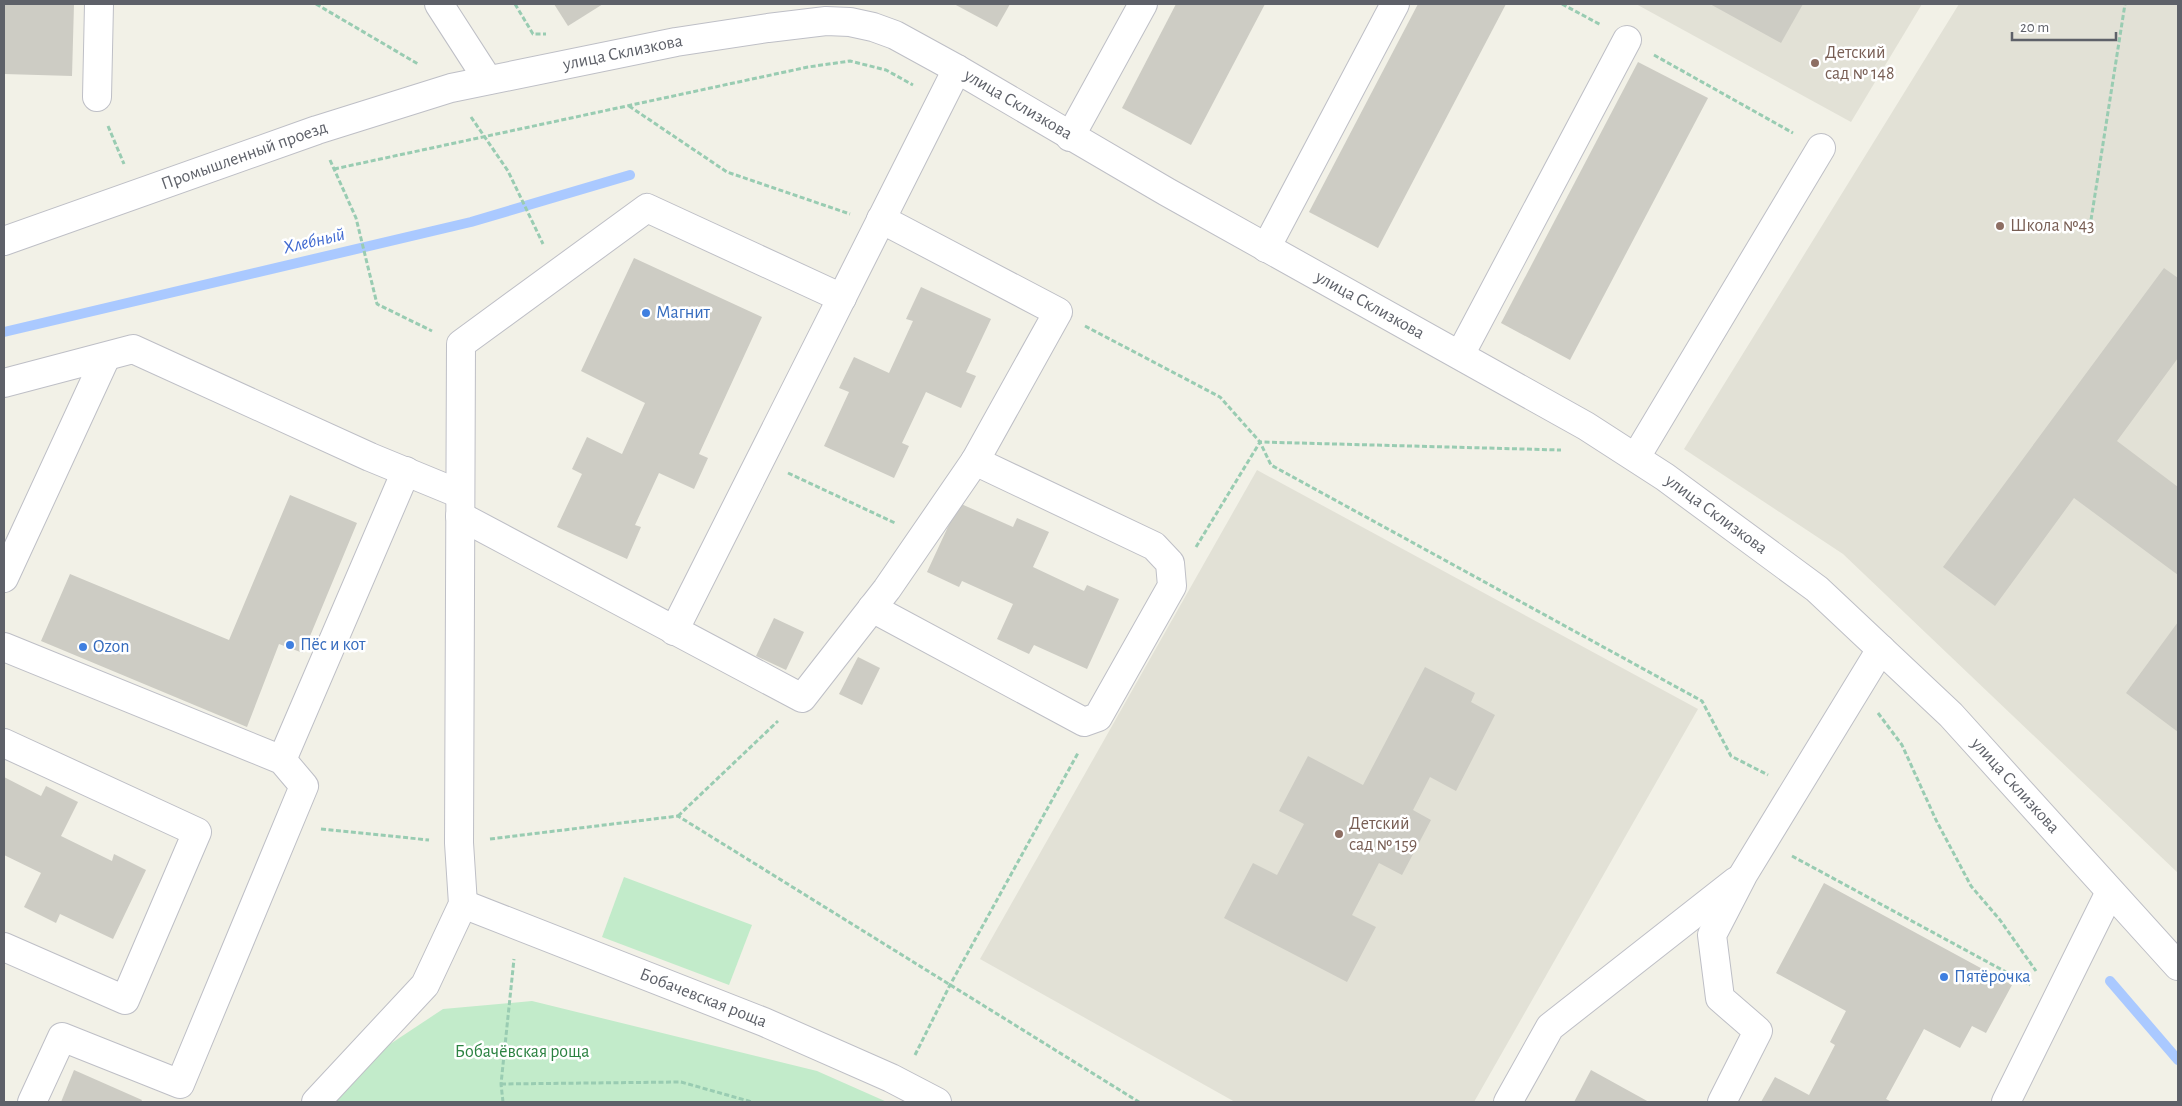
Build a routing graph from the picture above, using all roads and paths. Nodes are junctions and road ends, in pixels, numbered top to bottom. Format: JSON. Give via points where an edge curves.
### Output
{"nodes":[{"id":1,"x":99,"y":4,"type":"edge"},
{"id":2,"x":316,"y":4,"type":"edge"},
{"id":3,"x":515,"y":4,"type":"edge"},
{"id":4,"x":1143,"y":4,"type":"edge"},
{"id":5,"x":1395,"y":4,"type":"edge"},
{"id":6,"x":1562,"y":4,"type":"edge"},
{"id":7,"x":2125,"y":4,"type":"edge"},
{"id":8,"x":446,"y":6,"type":"edge"},
{"id":9,"x":867,"y":14,"type":"edge"},
{"id":10,"x":533,"y":34,"type":"dead end"},
{"id":11,"x":1627,"y":40,"type":"junction"},
{"id":12,"x":957,"y":69,"type":"junction"},
{"id":13,"x":488,"y":80,"type":"junction"},
{"id":14,"x":451,"y":88,"type":"junction"},
{"id":15,"x":97,"y":97,"type":"joint"},
{"id":16,"x":941,"y":100,"type":"junction"},
{"id":17,"x":628,"y":106,"type":"junction"},
{"id":18,"x":317,"y":130,"type":"junction"},
{"id":19,"x":484,"y":136,"type":"junction"},
{"id":20,"x":1070,"y":137,"type":"junction"},
{"id":21,"x":1821,"y":148,"type":"joint"},
{"id":22,"x":334,"y":169,"type":"junction"},
{"id":23,"x":136,"y":194,"type":"junction"},
{"id":24,"x":2091,"y":220,"type":"dead end"},
{"id":25,"x":880,"y":221,"type":"junction"},
{"id":26,"x":534,"y":226,"type":"dead end"},
{"id":27,"x":4,"y":241,"type":"edge"},
{"id":28,"x":1266,"y":248,"type":"junction"},
{"id":29,"x":842,"y":298,"type":"junction"},
{"id":30,"x":1058,"y":312,"type":"junction"},
{"id":31,"x":461,"y":344,"type":"junction"},
{"id":32,"x":1460,"y":355,"type":"junction"},
{"id":33,"x":106,"y":356,"type":"junction"},
{"id":34,"x":4,"y":383,"type":"edge"},
{"id":35,"x":1260,"y":442,"type":"junction"},
{"id":36,"x":1557,"y":445,"type":"dead end"},
{"id":37,"x":1636,"y":457,"type":"junction"},
{"id":38,"x":760,"y":460,"type":"junction"},
{"id":39,"x":975,"y":462,"type":"junction"},
{"id":40,"x":406,"y":471,"type":"junction"},
{"id":41,"x":460,"y":505,"type":"junction"},
{"id":42,"x":924,"y":536,"type":"junction"},
{"id":43,"x":4,"y":578,"type":"edge"},
{"id":44,"x":1172,"y":586,"type":"junction"},
{"id":45,"x":872,"y":608,"type":"junction"},
{"id":46,"x":674,"y":630,"type":"junction"},
{"id":47,"x":4,"y":648,"type":"edge"},
{"id":48,"x":1881,"y":649,"type":"junction"},
{"id":49,"x":1858,"y":687,"type":"junction"},
{"id":50,"x":802,"y":698,"type":"junction"},
{"id":51,"x":1098,"y":717,"type":"junction"},
{"id":52,"x":4,"y":743,"type":"edge"},
{"id":53,"x":282,"y":760,"type":"junction"},
{"id":54,"x":1796,"y":789,"type":"junction"},
{"id":55,"x":678,"y":816,"type":"junction"},
{"id":56,"x":288,"y":826,"type":"junction"},
{"id":57,"x":1764,"y":841,"type":"junction"},
{"id":58,"x":459,"y":843,"type":"junction"},
{"id":59,"x":1743,"y":875,"type":"junction"},
{"id":60,"x":2110,"y":892,"type":"junction"},
{"id":61,"x":463,"y":904,"type":"junction"},
{"id":62,"x":517,"y":926,"type":"junction"},
{"id":63,"x":4,"y":947,"type":"edge"},
{"id":64,"x":2178,"y":966,"type":"edge"},
{"id":65,"x":950,"y":985,"type":"junction"},
{"id":66,"x":2057,"y":1000,"type":"junction"},
{"id":67,"x":901,"y":1083,"type":"junction"},
{"id":68,"x":501,"y":1084,"type":"junction"},
{"id":69,"x":32,"y":1102,"type":"edge"},
{"id":70,"x":316,"y":1102,"type":"edge"},
{"id":71,"x":503,"y":1102,"type":"edge"},
{"id":72,"x":752,"y":1102,"type":"edge"},
{"id":73,"x":937,"y":1102,"type":"edge"},
{"id":74,"x":1139,"y":1102,"type":"edge"},
{"id":75,"x":1508,"y":1102,"type":"edge"},
{"id":76,"x":1722,"y":1102,"type":"edge"},
{"id":77,"x":2006,"y":1102,"type":"edge"}],
"edges":[{"from":1,"to":15,"type":"street"},
{"from":2,"to":14,"type":"path"},
{"from":3,"to":10,"type":"path"},
{"from":4,"to":20,"type":"street"},
{"from":5,"to":28,"type":"street"},
{"from":6,"to":11,"type":"path"},
{"from":7,"to":24,"type":"path"},
{"from":8,"to":13,"type":"street"},
{"from":9,"to":12,"type":"street","name":"улица Склизкова","via":[[895,35]]},
{"from":9,"to":13,"type":"street","name":"улица Склизкова","via":[[676,42]]},
{"from":11,"to":21,"type":"path"},
{"from":11,"to":32,"type":"street"},
{"from":12,"to":16,"type":"street"},
{"from":12,"to":20,"type":"street","name":"улица Склизкова"},
{"from":13,"to":14,"type":"street","name":"Промышленный проезд"},
{"from":14,"to":18,"type":"street","name":"Промышленный проезд"},
{"from":14,"to":19,"type":"path"},
{"from":15,"to":23,"type":"path"},
{"from":16,"to":17,"type":"path","via":[[886,70],[850,61]]},
{"from":16,"to":25,"type":"street"},
{"from":17,"to":19,"type":"path"},
{"from":17,"to":25,"type":"path","via":[[727,172]]},
{"from":18,"to":22,"type":"path"},
{"from":18,"to":23,"type":"street","name":"Промышленный проезд"},
{"from":19,"to":22,"type":"path"},
{"from":19,"to":26,"type":"path","via":[[508,171]]},
{"from":20,"to":28,"type":"street","name":"улица Склизкова"},
{"from":21,"to":37,"type":"street"},
{"from":22,"to":31,"type":"path","via":[[356,218],[377,304]]},
{"from":23,"to":27,"type":"street","name":"Промышленный проезд"},
{"from":25,"to":29,"type":"street"},
{"from":25,"to":30,"type":"street"},
{"from":28,"to":32,"type":"street","name":"улица Склизкова"},
{"from":29,"to":31,"type":"street","via":[[647,208]]},
{"from":29,"to":38,"type":"street"},
{"from":30,"to":35,"type":"path","via":[[1220,397]]},
{"from":30,"to":39,"type":"street"},
{"from":31,"to":41,"type":"street"},
{"from":32,"to":37,"type":"street","name":"улица Склизкова"},
{"from":33,"to":34,"type":"street"},
{"from":33,"to":40,"type":"street","via":[[133,349]]},
{"from":33,"to":43,"type":"street"},
{"from":35,"to":36,"type":"path","via":[[1566,450]]},
{"from":35,"to":44,"type":"path"},
{"from":35,"to":54,"type":"path","via":[[1271,465],[1702,701],[1731,756]]},
{"from":37,"to":48,"type":"street","name":"улица Склизкова","via":[[1817,589]]},
{"from":38,"to":42,"type":"path"},
{"from":38,"to":46,"type":"street"},
{"from":39,"to":42,"type":"street"},
{"from":39,"to":44,"type":"street","via":[[1154,546],[1170,563]]},
{"from":40,"to":41,"type":"street"},
{"from":40,"to":53,"type":"street"},
{"from":41,"to":46,"type":"street"},
{"from":41,"to":58,"type":"street"},
{"from":42,"to":45,"type":"street"},
{"from":44,"to":51,"type":"street"},
{"from":45,"to":50,"type":"street"},
{"from":45,"to":51,"type":"street","via":[[1084,722]]},
{"from":46,"to":50,"type":"street"},
{"from":47,"to":53,"type":"street"},
{"from":48,"to":49,"type":"street"},
{"from":48,"to":60,"type":"street","name":"улица Склизкова","via":[[1951,715]]},
{"from":49,"to":54,"type":"street"},
{"from":49,"to":66,"type":"path","via":[[1902,745],[1971,886],[2000,920]]},
{"from":50,"to":55,"type":"path"},
{"from":51,"to":65,"type":"path"},
{"from":52,"to":63,"type":"street","via":[[197,832],[125,1000]]},
{"from":53,"to":56,"type":"street","via":[[304,786]]},
{"from":54,"to":57,"type":"street"},
{"from":55,"to":58,"type":"path"},
{"from":55,"to":65,"type":"path"},
{"from":56,"to":58,"type":"path"},
{"from":56,"to":69,"type":"street","via":[[180,1084],[62,1037]]},
{"from":57,"to":59,"type":"street"},
{"from":57,"to":66,"type":"path"},
{"from":58,"to":61,"type":"street"},
{"from":59,"to":75,"type":"street","via":[[1550,1027]]},
{"from":59,"to":76,"type":"street","via":[[1712,935],[1720,998],[1758,1031]]},
{"from":60,"to":64,"type":"street","name":"улица Склизкова"},
{"from":60,"to":66,"type":"street"},
{"from":61,"to":62,"type":"street","name":"Бобачевская роща"},
{"from":61,"to":70,"type":"street","via":[[425,985]]},
{"from":62,"to":67,"type":"street","name":"Бобачевская роща","via":[[764,1022]]},
{"from":62,"to":68,"type":"path"},
{"from":65,"to":67,"type":"path"},
{"from":65,"to":74,"type":"path"},
{"from":66,"to":77,"type":"street"},
{"from":67,"to":73,"type":"street","name":"Бобачевская роща"},
{"from":68,"to":71,"type":"path"},
{"from":68,"to":72,"type":"path","via":[[682,1082]]}]}
